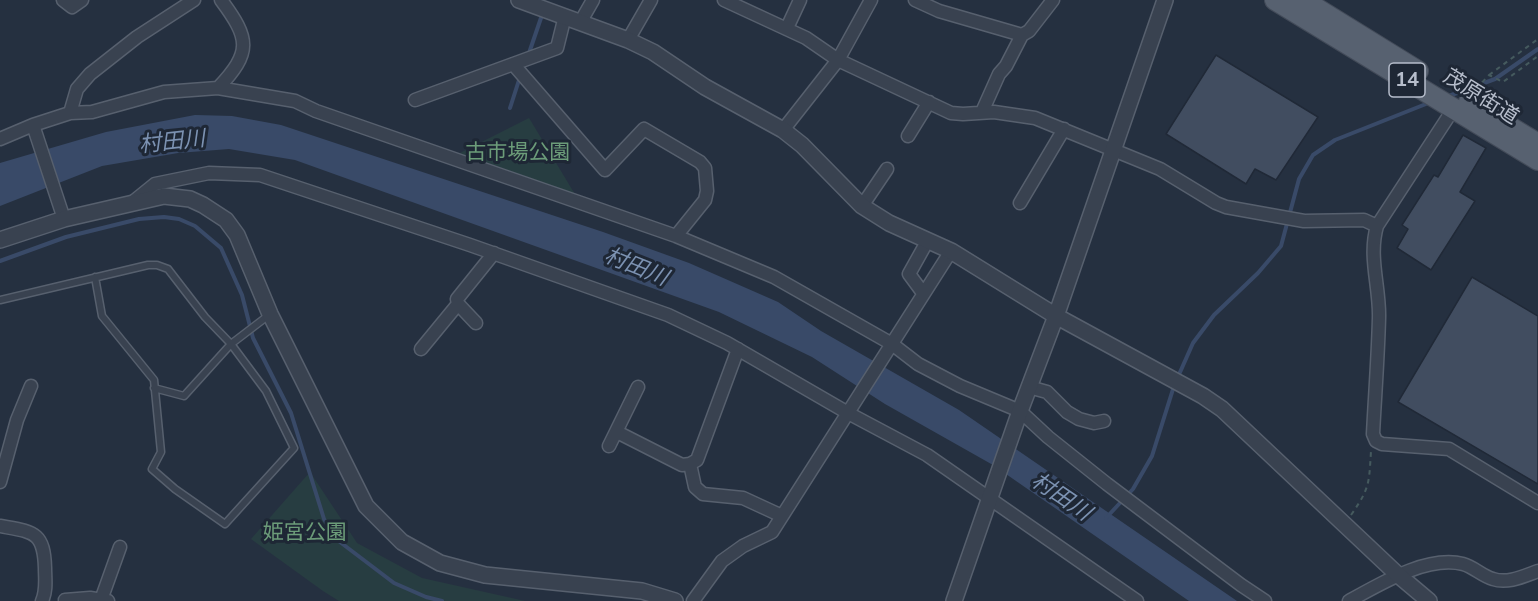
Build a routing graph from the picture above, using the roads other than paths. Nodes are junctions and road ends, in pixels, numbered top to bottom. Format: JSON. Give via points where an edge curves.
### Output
{"nodes":[{"id":1,"x":63,"y":0,"type":"edge"},
{"id":2,"x":82,"y":0,"type":"edge"},
{"id":3,"x":194,"y":0,"type":"edge"},
{"id":4,"x":221,"y":0,"type":"edge"},
{"id":5,"x":592,"y":0,"type":"edge"},
{"id":6,"x":651,"y":0,"type":"edge"},
{"id":7,"x":724,"y":0,"type":"edge"},
{"id":8,"x":800,"y":0,"type":"edge"},
{"id":9,"x":871,"y":0,"type":"edge"},
{"id":10,"x":915,"y":0,"type":"edge"},
{"id":11,"x":1053,"y":0,"type":"edge"},
{"id":12,"x":1165,"y":0,"type":"edge"},
{"id":13,"x":1275,"y":0,"type":"edge"},
{"id":14,"x":1303,"y":0,"type":"edge"},
{"id":15,"x":530,"y":2,"type":"edge"},
{"id":16,"x":565,"y":16,"type":"junction"},
{"id":17,"x":581,"y":21,"type":"junction"},
{"id":18,"x":787,"y":28,"type":"junction"},
{"id":19,"x":1022,"y":35,"type":"junction"},
{"id":20,"x":628,"y":40,"type":"junction"},
{"id":21,"x":838,"y":60,"type":"junction"},
{"id":22,"x":513,"y":64,"type":"junction"},
{"id":23,"x":218,"y":88,"type":"junction"},
{"id":24,"x":415,"y":100,"type":"dead end"},
{"id":25,"x":928,"y":102,"type":"junction"},
{"id":26,"x":1460,"y":104,"type":"junction"},
{"id":27,"x":982,"y":112,"type":"junction"},
{"id":28,"x":70,"y":113,"type":"junction"},
{"id":29,"x":33,"y":125,"type":"junction"},
{"id":30,"x":1064,"y":129,"type":"junction"},
{"id":31,"x":783,"y":130,"type":"junction"},
{"id":32,"x":908,"y":136,"type":"dead end"},
{"id":33,"x":0,"y":139,"type":"edge"},
{"id":34,"x":1538,"y":144,"type":"edge"},
{"id":35,"x":1114,"y":150,"type":"junction"},
{"id":36,"x":1538,"y":160,"type":"edge"},
{"id":37,"x":887,"y":169,"type":"dead end"},
{"id":38,"x":134,"y":201,"type":"junction"},
{"id":39,"x":1020,"y":203,"type":"dead end"},
{"id":40,"x":862,"y":206,"type":"junction"},
{"id":41,"x":64,"y":219,"type":"junction"},
{"id":42,"x":1377,"y":226,"type":"junction"},
{"id":43,"x":676,"y":236,"type":"junction"},
{"id":44,"x":0,"y":240,"type":"edge"},
{"id":45,"x":928,"y":240,"type":"junction"},
{"id":46,"x":951,"y":251,"type":"junction"},
{"id":47,"x":494,"y":253,"type":"junction"},
{"id":48,"x":95,"y":277,"type":"junction"},
{"id":49,"x":923,"y":293,"type":"junction"},
{"id":50,"x":0,"y":300,"type":"edge"},
{"id":51,"x":458,"y":304,"type":"junction"},
{"id":52,"x":270,"y":314,"type":"junction"},
{"id":53,"x":1056,"y":316,"type":"junction"},
{"id":54,"x":476,"y":322,"type":"dead end"},
{"id":55,"x":231,"y":344,"type":"junction"},
{"id":56,"x":892,"y":344,"type":"junction"},
{"id":57,"x":421,"y":348,"type":"dead end"},
{"id":58,"x":738,"y":349,"type":"junction"},
{"id":59,"x":31,"y":386,"type":"dead end"},
{"id":60,"x":638,"y":387,"type":"dead end"},
{"id":61,"x":1029,"y":387,"type":"junction"},
{"id":62,"x":154,"y":388,"type":"junction"},
{"id":63,"x":1020,"y":411,"type":"junction"},
{"id":64,"x":848,"y":413,"type":"junction"},
{"id":65,"x":1104,"y":422,"type":"dead end"},
{"id":66,"x":616,"y":432,"type":"junction"},
{"id":67,"x":609,"y":446,"type":"dead end"},
{"id":68,"x":690,"y":464,"type":"junction"},
{"id":69,"x":0,"y":482,"type":"edge"},
{"id":70,"x":990,"y":498,"type":"junction"},
{"id":71,"x":1538,"y":503,"type":"edge"},
{"id":72,"x":782,"y":516,"type":"junction"},
{"id":73,"x":0,"y":526,"type":"edge"},
{"id":74,"x":120,"y":547,"type":"dead end"},
{"id":75,"x":1538,"y":571,"type":"edge"},
{"id":76,"x":1397,"y":574,"type":"junction"},
{"id":77,"x":44,"y":597,"type":"edge"},
{"id":78,"x":105,"y":600,"type":"edge"},
{"id":79,"x":65,"y":601,"type":"edge"},
{"id":80,"x":675,"y":601,"type":"edge"},
{"id":81,"x":693,"y":601,"type":"edge"},
{"id":82,"x":954,"y":601,"type":"edge"},
{"id":83,"x":1137,"y":601,"type":"edge"},
{"id":84,"x":1265,"y":601,"type":"edge"},
{"id":85,"x":1349,"y":601,"type":"edge"},
{"id":86,"x":1429,"y":601,"type":"edge"}],
"edges":[{"from":1,"to":2,"type":"street","via":[[72,6]]},
{"from":3,"to":28,"type":"street","via":[[90,74],[77,88]]},
{"from":4,"to":23,"type":"street","via":[[242,32],[243,54],[236,69]]},
{"from":5,"to":17,"type":"street"},
{"from":6,"to":20,"type":"street"},
{"from":7,"to":18,"type":"street"},
{"from":8,"to":18,"type":"street"},
{"from":9,"to":21,"type":"street"},
{"from":10,"to":19,"type":"street"},
{"from":11,"to":19,"type":"street"},
{"from":12,"to":35,"type":"street"},
{"from":13,"to":26,"type":"main road","name":"茂原街道","number":"14"},
{"from":14,"to":26,"type":"main road","name":"茂原街道","number":"14"},
{"from":15,"to":16,"type":"street"},
{"from":16,"to":17,"type":"street"},
{"from":16,"to":22,"type":"street","via":[[557,48]]},
{"from":17,"to":20,"type":"street"},
{"from":18,"to":21,"type":"street"},
{"from":19,"to":27,"type":"street"},
{"from":20,"to":31,"type":"street"},
{"from":21,"to":25,"type":"street"},
{"from":21,"to":31,"type":"street"},
{"from":22,"to":24,"type":"street"},
{"from":22,"to":43,"type":"street","via":[[606,171],[644,129],[700,162],[705,168],[708,191]]},
{"from":23,"to":28,"type":"street","via":[[164,92],[92,112]]},
{"from":23,"to":43,"type":"street","via":[[295,101]]},
{"from":25,"to":27,"type":"street","via":[[951,112]]},
{"from":25,"to":32,"type":"street"},
{"from":26,"to":34,"type":"main road","name":"茂原街道","number":"14"},
{"from":26,"to":36,"type":"main road","name":"茂原街道","number":"14"},
{"from":26,"to":42,"type":"street"},
{"from":27,"to":30,"type":"street","via":[[1035,118]]},
{"from":28,"to":29,"type":"street"},
{"from":29,"to":33,"type":"street"},
{"from":29,"to":41,"type":"street"},
{"from":30,"to":35,"type":"street"},
{"from":30,"to":39,"type":"street"},
{"from":31,"to":40,"type":"street"},
{"from":35,"to":42,"type":"street","via":[[1160,169],[1226,207],[1304,221],[1364,220]]},
{"from":35,"to":53,"type":"street"},
{"from":37,"to":40,"type":"street"},
{"from":38,"to":41,"type":"street"},
{"from":38,"to":47,"type":"street","via":[[155,184],[209,173],[260,175]]},
{"from":38,"to":52,"type":"street","via":[[164,196],[190,199],[226,220],[237,235]]},
{"from":40,"to":45,"type":"street"},
{"from":41,"to":44,"type":"street"},
{"from":42,"to":71,"type":"street","via":[[1373,250],[1379,317],[1372,434],[1376,441],[1449,449]]},
{"from":43,"to":56,"type":"street","via":[[774,277]]},
{"from":45,"to":46,"type":"street"},
{"from":45,"to":49,"type":"street","via":[[909,274]]},
{"from":46,"to":49,"type":"street"},
{"from":46,"to":53,"type":"street"},
{"from":47,"to":51,"type":"street","via":[[457,298]]},
{"from":47,"to":58,"type":"street","via":[[668,315]]},
{"from":48,"to":50,"type":"lane"},
{"from":48,"to":55,"type":"lane","via":[[148,266],[168,269]]},
{"from":48,"to":62,"type":"lane","via":[[102,316],[154,380]]},
{"from":49,"to":56,"type":"street"},
{"from":51,"to":54,"type":"street"},
{"from":51,"to":57,"type":"street"},
{"from":52,"to":55,"type":"lane"},
{"from":52,"to":80,"type":"street","via":[[366,506],[402,542],[440,563],[485,575],[642,591]]},
{"from":53,"to":61,"type":"street"},
{"from":53,"to":76,"type":"street","via":[[1177,380],[1222,409]]},
{"from":55,"to":62,"type":"lane","via":[[184,396]]},
{"from":55,"to":62,"type":"lane","via":[[266,391],[294,448],[225,524],[152,469],[161,452]]},
{"from":56,"to":63,"type":"street","via":[[918,364],[960,386]]},
{"from":56,"to":64,"type":"street"},
{"from":58,"to":64,"type":"street"},
{"from":58,"to":68,"type":"street","via":[[698,460]]},
{"from":59,"to":69,"type":"street"},
{"from":60,"to":66,"type":"street"},
{"from":61,"to":63,"type":"street"},
{"from":61,"to":65,"type":"street","via":[[1047,392],[1079,419]]},
{"from":63,"to":70,"type":"street"},
{"from":63,"to":84,"type":"street","via":[[1107,484]]},
{"from":64,"to":70,"type":"street","via":[[927,455]]},
{"from":64,"to":72,"type":"street"},
{"from":66,"to":67,"type":"street"},
{"from":66,"to":68,"type":"street","via":[[682,465]]},
{"from":68,"to":72,"type":"street","via":[[695,487],[703,494],[743,498]]},
{"from":70,"to":82,"type":"street"},
{"from":70,"to":83,"type":"street"},
{"from":72,"to":81,"type":"street","via":[[772,532],[722,561]]},
{"from":73,"to":77,"type":"street","via":[[34,534],[42,541]]},
{"from":74,"to":78,"type":"street"},
{"from":75,"to":76,"type":"street","via":[[1512,580],[1493,580],[1464,564],[1444,562]]},
{"from":76,"to":85,"type":"street"},
{"from":76,"to":86,"type":"street"},
{"from":77,"to":79,"type":"street"},
{"from":78,"to":79,"type":"street"}]}
